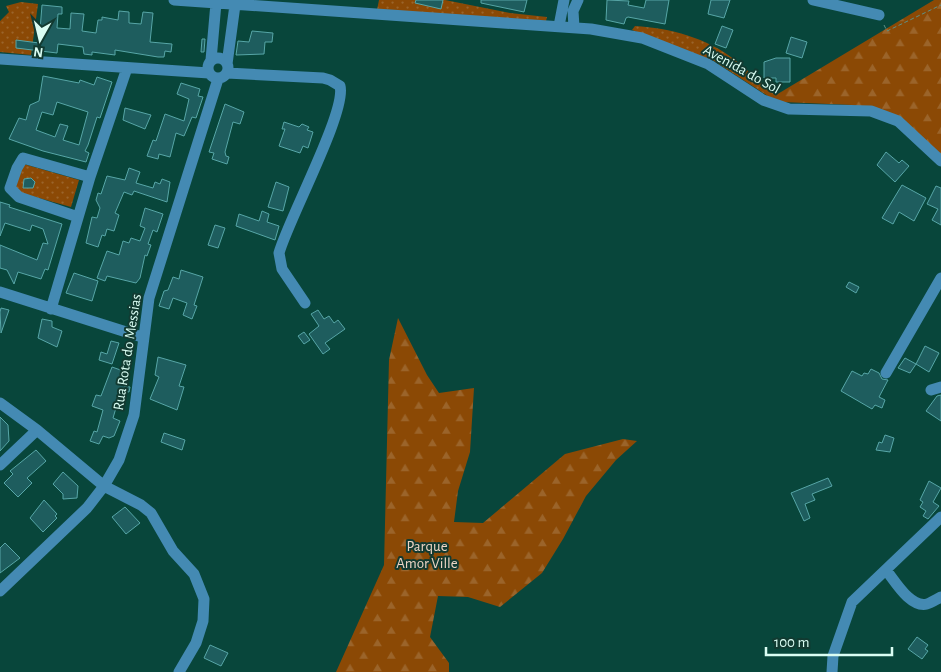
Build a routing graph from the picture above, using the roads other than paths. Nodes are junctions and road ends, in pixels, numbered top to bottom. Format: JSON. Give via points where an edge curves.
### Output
{"nodes":[{"id":1,"x":174,"y":0,"type":"edge"},
{"id":2,"x":181,"y":0,"type":"edge"},
{"id":3,"x":564,"y":0,"type":"edge"},
{"id":4,"x":813,"y":0,"type":"edge"},
{"id":5,"x":577,"y":1,"type":"edge"},
{"id":6,"x":236,"y":2,"type":"edge"},
{"id":7,"x":216,"y":3,"type":"junction"},
{"id":8,"x":276,"y":4,"type":"edge"},
{"id":9,"x":879,"y":15,"type":"road end"},
{"id":10,"x":559,"y":26,"type":"junction"},
{"id":11,"x":574,"y":28,"type":"junction"},
{"id":12,"x":0,"y":59,"type":"edge"},
{"id":13,"x":211,"y":60,"type":"junction"},
{"id":14,"x":127,"y":68,"type":"junction"},
{"id":15,"x":220,"y":72,"type":"junction"},
{"id":16,"x":941,"y":161,"type":"edge"},
{"id":17,"x":90,"y":177,"type":"junction"},
{"id":18,"x":78,"y":216,"type":"junction"},
{"id":19,"x":941,"y":278,"type":"edge"},
{"id":20,"x":0,"y":292,"type":"edge"},
{"id":21,"x":305,"y":303,"type":"dead end"},
{"id":22,"x":51,"y":309,"type":"junction"},
{"id":23,"x":142,"y":337,"type":"junction"},
{"id":24,"x":886,"y":373,"type":"dead end"},
{"id":25,"x":0,"y":403,"type":"edge"},
{"id":26,"x":37,"y":430,"type":"junction"},
{"id":27,"x":0,"y":465,"type":"edge"},
{"id":28,"x":104,"y":486,"type":"junction"},
{"id":29,"x":941,"y":517,"type":"edge"},
{"id":30,"x":886,"y":570,"type":"junction"},
{"id":31,"x":0,"y":591,"type":"edge"},
{"id":32,"x":941,"y":597,"type":"edge"},
{"id":33,"x":179,"y":672,"type":"edge"},
{"id":34,"x":832,"y":672,"type":"edge"}],
"edges":[{"from":1,"to":2,"type":"street","name":"Avenida do Sol"},
{"from":2,"to":7,"type":"street","name":"Avenida do Sol"},
{"from":3,"to":5,"type":"street"},
{"from":3,"to":10,"type":"street"},
{"from":4,"to":9,"type":"street"},
{"from":5,"to":11,"type":"street"},
{"from":6,"to":7,"type":"street","name":"Avenida do Sol"},
{"from":6,"to":8,"type":"street","name":"Avenida do Sol"},
{"from":6,"to":15,"type":"street"},
{"from":7,"to":13,"type":"street"},
{"from":8,"to":10,"type":"street","name":"Avenida do Sol","via":[[312,11]]},
{"from":10,"to":11,"type":"street","name":"Avenida do Sol"},
{"from":11,"to":16,"type":"street","name":"Avenida do Sol","via":[[642,38],[708,64],[763,100],[789,109],[871,111],[898,121]]},
{"from":12,"to":14,"type":"street"},
{"from":13,"to":15,"type":"street","via":[[207,69]]},
{"from":13,"to":15,"type":"street","via":[[220,58]]},
{"from":14,"to":15,"type":"street"},
{"from":14,"to":17,"type":"street"},
{"from":15,"to":21,"type":"street","via":[[323,78],[340,86],[341,97],[331,126],[279,253],[282,269]]},
{"from":15,"to":23,"type":"street","name":"Rua Rota do Messias","via":[[149,298]]},
{"from":17,"to":18,"type":"street"},
{"from":17,"to":18,"type":"street","via":[[28,158],[21,160],[14,175],[10,188],[19,197]]},
{"from":18,"to":22,"type":"street"},
{"from":19,"to":24,"type":"street"},
{"from":20,"to":22,"type":"street"},
{"from":22,"to":23,"type":"street"},
{"from":23,"to":28,"type":"street","name":"Rua Rota do Messias","via":[[134,415],[122,453]]},
{"from":25,"to":26,"type":"street"},
{"from":26,"to":27,"type":"street"},
{"from":26,"to":28,"type":"street"},
{"from":28,"to":31,"type":"street","name":"Rua Rota do Messias","via":[[87,508]]},
{"from":28,"to":33,"type":"street","via":[[131,498],[151,513],[201,588],[204,612],[201,630]]},
{"from":29,"to":30,"type":"street"},
{"from":30,"to":32,"type":"street","via":[[918,604]]},
{"from":30,"to":34,"type":"street","via":[[852,602],[833,656]]}]}
